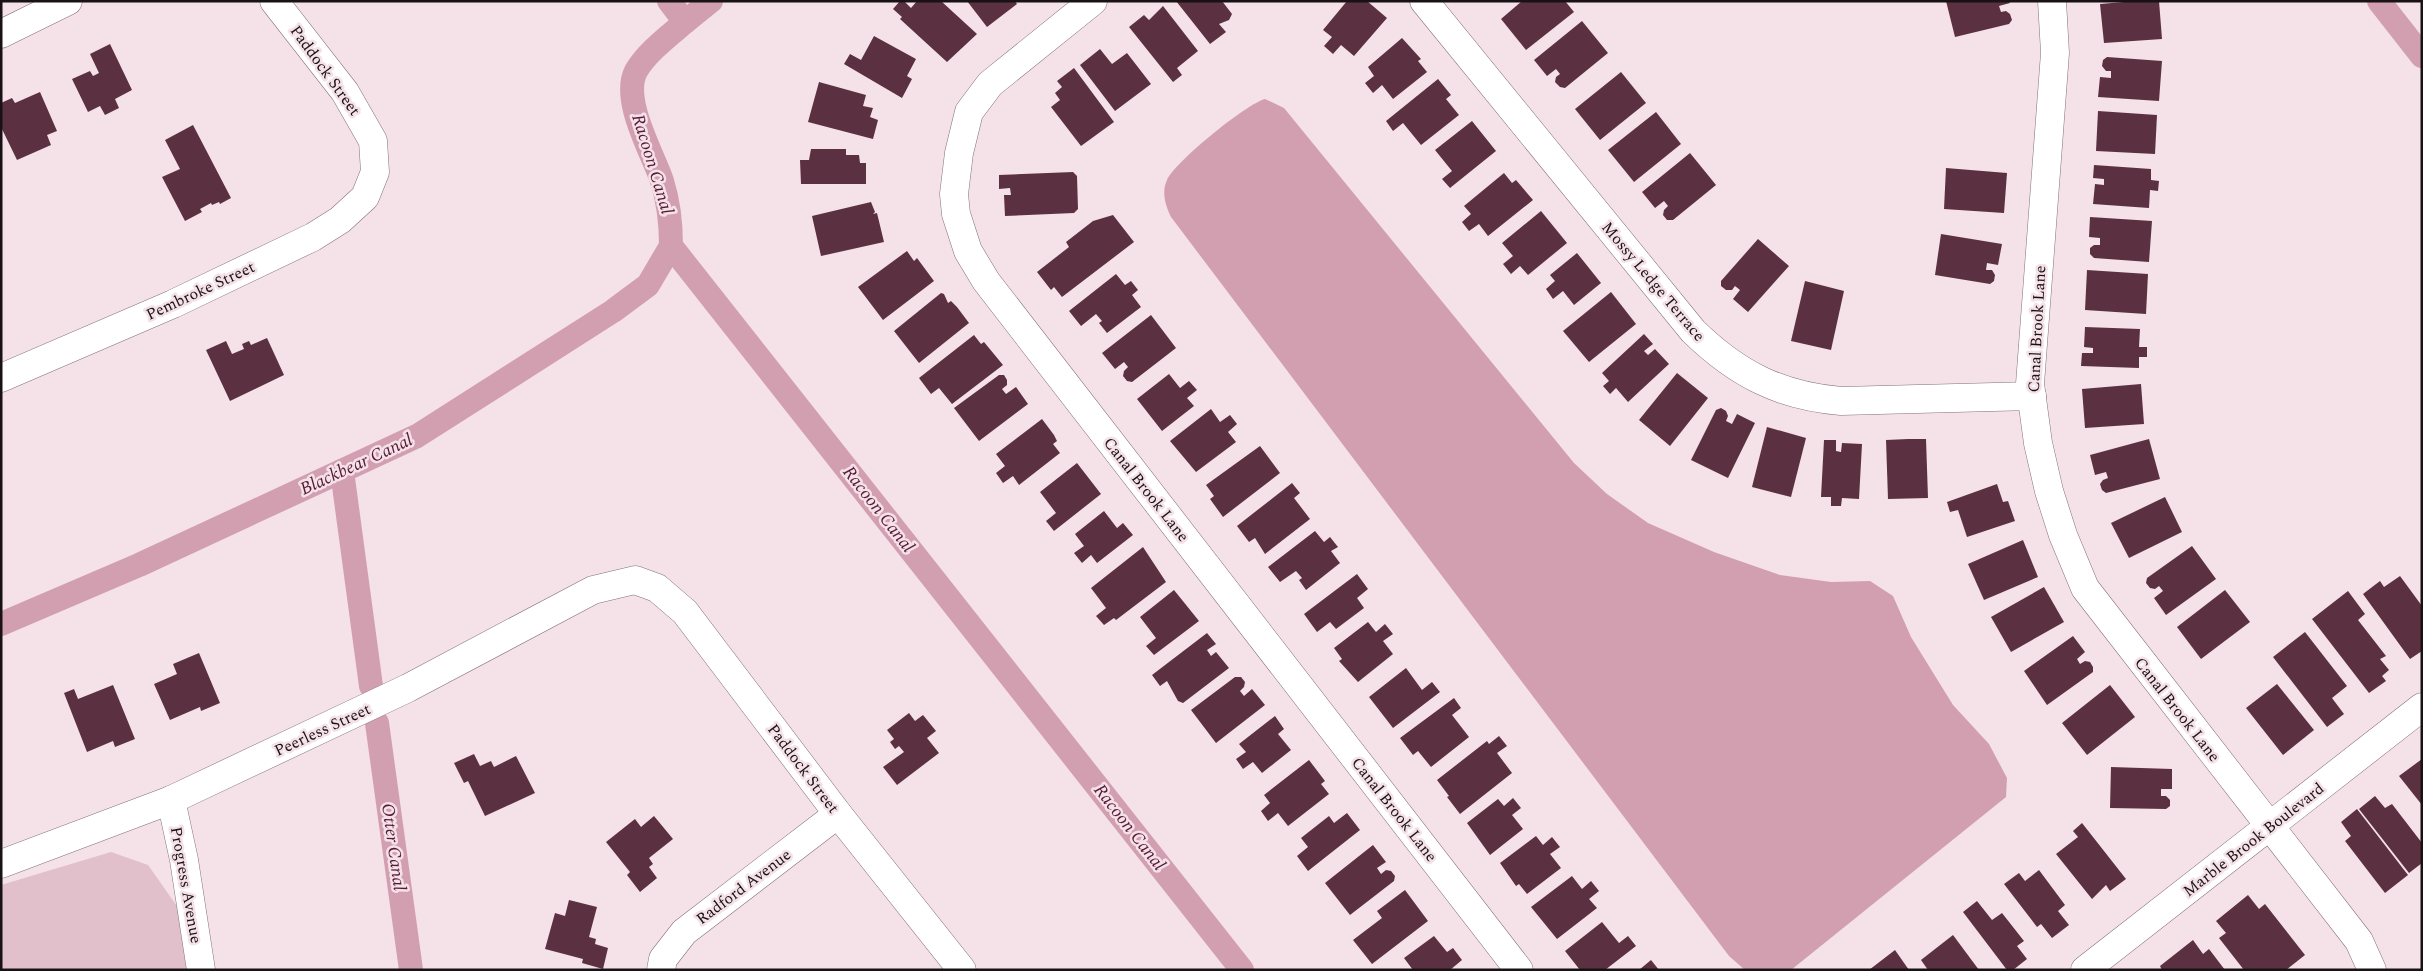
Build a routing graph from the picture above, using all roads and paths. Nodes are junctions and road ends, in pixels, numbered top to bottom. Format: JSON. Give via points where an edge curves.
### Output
{"nodes":[{"id":1,"x":68,"y":1,"type":"edge"},
{"id":2,"x":274,"y":1,"type":"edge"},
{"id":3,"x":1093,"y":1,"type":"edge"},
{"id":4,"x":1424,"y":1,"type":"edge"},
{"id":5,"x":2052,"y":1,"type":"edge"},
{"id":6,"x":1,"y":34,"type":"edge"},
{"id":7,"x":375,"y":172,"type":"joint"},
{"id":8,"x":1,"y":378,"type":"edge"},
{"id":9,"x":2032,"y":396,"type":"junction"},
{"id":10,"x":635,"y":580,"type":"joint"},
{"id":11,"x":2422,"y":708,"type":"edge"},
{"id":12,"x":171,"y":800,"type":"junction"},
{"id":13,"x":838,"y":814,"type":"junction"},
{"id":14,"x":2268,"y":827,"type":"junction"},
{"id":15,"x":1,"y":864,"type":"edge"},
{"id":16,"x":201,"y":970,"type":"edge"},
{"id":17,"x":661,"y":970,"type":"edge"},
{"id":18,"x":962,"y":970,"type":"edge"},
{"id":19,"x":1520,"y":970,"type":"edge"},
{"id":20,"x":2085,"y":970,"type":"edge"},
{"id":21,"x":2372,"y":970,"type":"edge"}],
"edges":[{"from":1,"to":6,"type":"street"},
{"from":2,"to":7,"type":"street","name":"Paddock Street","via":[[359,113],[373,140]]},
{"from":3,"to":19,"type":"street","name":"Canal Brook Lane","via":[[990,84],[969,112],[958,153],[954,194],[956,214],[968,251],[986,281]]},
{"from":4,"to":9,"type":"street","name":"Mossy Ledge Terrace","via":[[1693,331],[1733,366],[1765,383],[1813,399]]},
{"from":5,"to":9,"type":"street","name":"Canal Brook Lane","via":[[2055,53],[2030,384]]},
{"from":7,"to":8,"type":"street","name":"Pembroke Street","via":[[365,197],[340,220],[313,237],[173,304]]},
{"from":9,"to":14,"type":"street","name":"Canal Brook Lane","via":[[2038,443],[2050,491],[2063,535],[2085,588]]},
{"from":10,"to":12,"type":"street","name":"Peerless Street","via":[[594,590],[408,688]]},
{"from":10,"to":13,"type":"street","name":"Paddock Street","via":[[658,588],[685,612]]},
{"from":11,"to":14,"type":"street","name":"Marble Brook Boulevard"},
{"from":12,"to":15,"type":"street","name":"Peerless Street"},
{"from":12,"to":16,"type":"street","name":"Progress Avenue"},
{"from":13,"to":17,"type":"street","name":"Radford Avenue","via":[[684,932],[663,959]]},
{"from":13,"to":18,"type":"street","name":"Paddock Street"},
{"from":14,"to":20,"type":"street","name":"Marble Brook Boulevard"},
{"from":14,"to":21,"type":"street","name":"Canal Brook Lane","via":[[2359,942]]}]}
